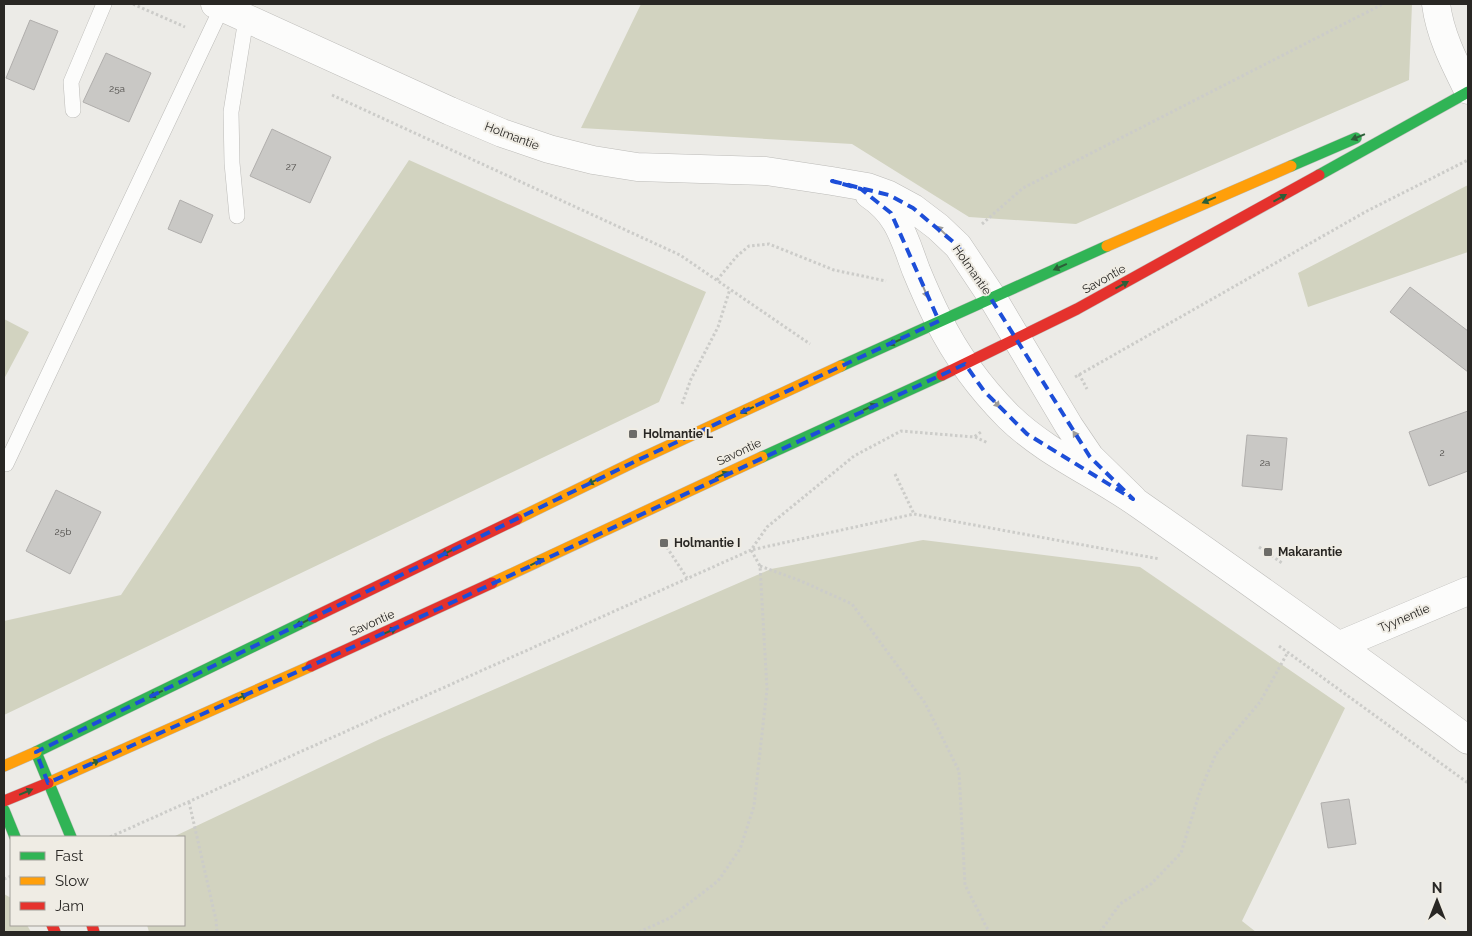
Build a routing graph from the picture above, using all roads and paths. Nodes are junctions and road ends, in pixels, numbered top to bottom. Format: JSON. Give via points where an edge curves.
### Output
{"nodes":[{"id":1,"x":104,"y":4,"type":"edge"},
{"id":2,"x":133,"y":4,"type":"edge"},
{"id":3,"x":1383,"y":4,"type":"edge"},
{"id":4,"x":1436,"y":4,"type":"edge"},
{"id":5,"x":219,"y":6,"type":"edge"},
{"id":6,"x":246,"y":19,"type":"junction"},
{"id":7,"x":208,"y":38,"type":"junction"},
{"id":8,"x":1468,"y":92,"type":"edge"},
{"id":9,"x":331,"y":94,"type":"dead end"},
{"id":10,"x":73,"y":110,"type":"dead end"},
{"id":11,"x":1468,"y":160,"type":"edge"},
{"id":12,"x":832,"y":181,"type":"junction"},
{"id":13,"x":237,"y":216,"type":"dead end"},
{"id":14,"x":958,"y":246,"type":"junction"},
{"id":15,"x":916,"y":268,"type":"junction"},
{"id":16,"x":717,"y":280,"type":"junction"},
{"id":17,"x":730,"y":289,"type":"junction"},
{"id":18,"x":992,"y":297,"type":"junction"},
{"id":19,"x":939,"y":321,"type":"junction"},
{"id":20,"x":1016,"y":339,"type":"junction"},
{"id":21,"x":811,"y":345,"type":"dead end"},
{"id":22,"x":965,"y":364,"type":"junction"},
{"id":23,"x":1080,"y":374,"type":"junction"},
{"id":24,"x":1049,"y":391,"type":"junction"},
{"id":25,"x":1088,"y":391,"type":"dead end"},
{"id":26,"x":681,"y":408,"type":"dead end"},
{"id":27,"x":1007,"y":415,"type":"junction"},
{"id":28,"x":6,"y":464,"type":"dead end"},
{"id":29,"x":895,"y":474,"type":"dead end"},
{"id":30,"x":1133,"y":500,"type":"junction"},
{"id":31,"x":914,"y":514,"type":"junction"},
{"id":32,"x":1251,"y":542,"type":"dead end"},
{"id":33,"x":664,"y":543,"type":"dead end"},
{"id":34,"x":751,"y":550,"type":"junction"},
{"id":35,"x":1282,"y":563,"type":"dead end"},
{"id":36,"x":1168,"y":564,"type":"dead end"},
{"id":37,"x":760,"y":566,"type":"junction"},
{"id":38,"x":687,"y":578,"type":"junction"},
{"id":39,"x":1468,"y":591,"type":"edge"},
{"id":40,"x":1273,"y":641,"type":"dead end"},
{"id":41,"x":1340,"y":645,"type":"junction"},
{"id":42,"x":1288,"y":652,"type":"junction"},
{"id":43,"x":1468,"y":740,"type":"edge"},
{"id":44,"x":36,"y":752,"type":"junction"},
{"id":45,"x":4,"y":766,"type":"edge"},
{"id":46,"x":48,"y":783,"type":"junction"},
{"id":47,"x":1468,"y":783,"type":"edge"},
{"id":48,"x":4,"y":802,"type":"edge"},
{"id":49,"x":190,"y":802,"type":"junction"},
{"id":50,"x":4,"y":810,"type":"edge"},
{"id":51,"x":15,"y":836,"type":"edge"},
{"id":52,"x":71,"y":836,"type":"edge"},
{"id":53,"x":112,"y":836,"type":"edge"},
{"id":54,"x":217,"y":932,"type":"edge"},
{"id":55,"x":639,"y":932,"type":"edge"},
{"id":56,"x":989,"y":932,"type":"edge"},
{"id":57,"x":1100,"y":932,"type":"edge"}],
"edges":[{"from":1,"to":10,"type":"lane","via":[[71,82]]},
{"from":2,"to":7,"type":"path"},
{"from":3,"to":14,"type":"path","via":[[1023,188]]},
{"from":4,"to":8,"type":"street","via":[[1449,50]]},
{"from":5,"to":6,"type":"street","name":"Holmantie"},
{"from":5,"to":7,"type":"lane"},
{"from":6,"to":12,"type":"street","name":"Holmantie","via":[[450,111],[549,150],[637,167],[766,171]]},
{"from":6,"to":13,"type":"lane","via":[[231,112]]},
{"from":7,"to":28,"type":"lane"},
{"from":8,"to":18,"type":"main road","one_way":true,"via":[[1191,208]]},
{"from":20,"to":8,"type":"main road","name":"Savontie","one_way":true,"via":[[1094,300]]},
{"from":9,"to":16,"type":"path","via":[[680,255]]},
{"from":11,"to":23,"type":"path","via":[[1367,211]]},
{"from":14,"to":12,"type":"street","name":"Holmantie","one_way":true,"via":[[913,208],[889,195],[867,187]]},
{"from":12,"to":15,"type":"street","name":"Holmantie","via":[[861,189],[891,213],[903,233]]},
{"from":14,"to":18,"type":"street","name":"Holmantie"},
{"from":15,"to":16,"type":"path","via":[[894,282],[834,270],[769,244],[749,246]]},
{"from":15,"to":19,"type":"street","name":"Holmantie","one_way":true},
{"from":16,"to":17,"type":"path"},
{"from":17,"to":21,"type":"path"},
{"from":17,"to":26,"type":"path","via":[[718,327],[691,379]]},
{"from":18,"to":19,"type":"main road"},
{"from":18,"to":20,"type":"street","name":"Holmantie"},
{"from":19,"to":22,"type":"street"},
{"from":19,"to":44,"type":"main road","one_way":true,"via":[[638,460]]},
{"from":20,"to":22,"type":"main road","name":"Savontie"},
{"from":20,"to":24,"type":"street"},
{"from":22,"to":27,"type":"street","one_way":true},
{"from":46,"to":22,"type":"main road","name":"Savontie","one_way":true,"via":[[438,609]]},
{"from":23,"to":24,"type":"path"},
{"from":23,"to":25,"type":"path"},
{"from":30,"to":24,"type":"street","one_way":true,"via":[[1090,457]]},
{"from":27,"to":30,"type":"street","via":[[1027,434]]},
{"from":27,"to":34,"type":"path","via":[[974,437],[901,431],[854,456],[767,527]]},
{"from":29,"to":31,"type":"path"},
{"from":30,"to":41,"type":"street"},
{"from":31,"to":34,"type":"path"},
{"from":31,"to":36,"type":"path","via":[[1160,559]]},
{"from":32,"to":35,"type":"path"},
{"from":33,"to":38,"type":"path"},
{"from":34,"to":37,"type":"path"},
{"from":34,"to":38,"type":"path"},
{"from":37,"to":55,"type":"path","via":[[767,689],[754,806],[740,850],[718,880],[670,918]]},
{"from":37,"to":56,"type":"path","via":[[852,604],[925,703],[959,771],[965,884]]},
{"from":38,"to":49,"type":"path"},
{"from":39,"to":41,"type":"street","name":"Tyynentie"},
{"from":40,"to":42,"type":"path"},
{"from":41,"to":43,"type":"street"},
{"from":42,"to":47,"type":"path"},
{"from":42,"to":57,"type":"path","via":[[1260,702],[1216,754],[1200,791],[1182,853],[1151,884],[1120,904]]},
{"from":44,"to":45,"type":"main road"},
{"from":44,"to":46,"type":"main road"},
{"from":48,"to":46,"type":"main road","name":"Savontie","one_way":true},
{"from":46,"to":52,"type":"main road"},
{"from":49,"to":53,"type":"path"},
{"from":49,"to":54,"type":"path"},
{"from":50,"to":51,"type":"main road"}]}
